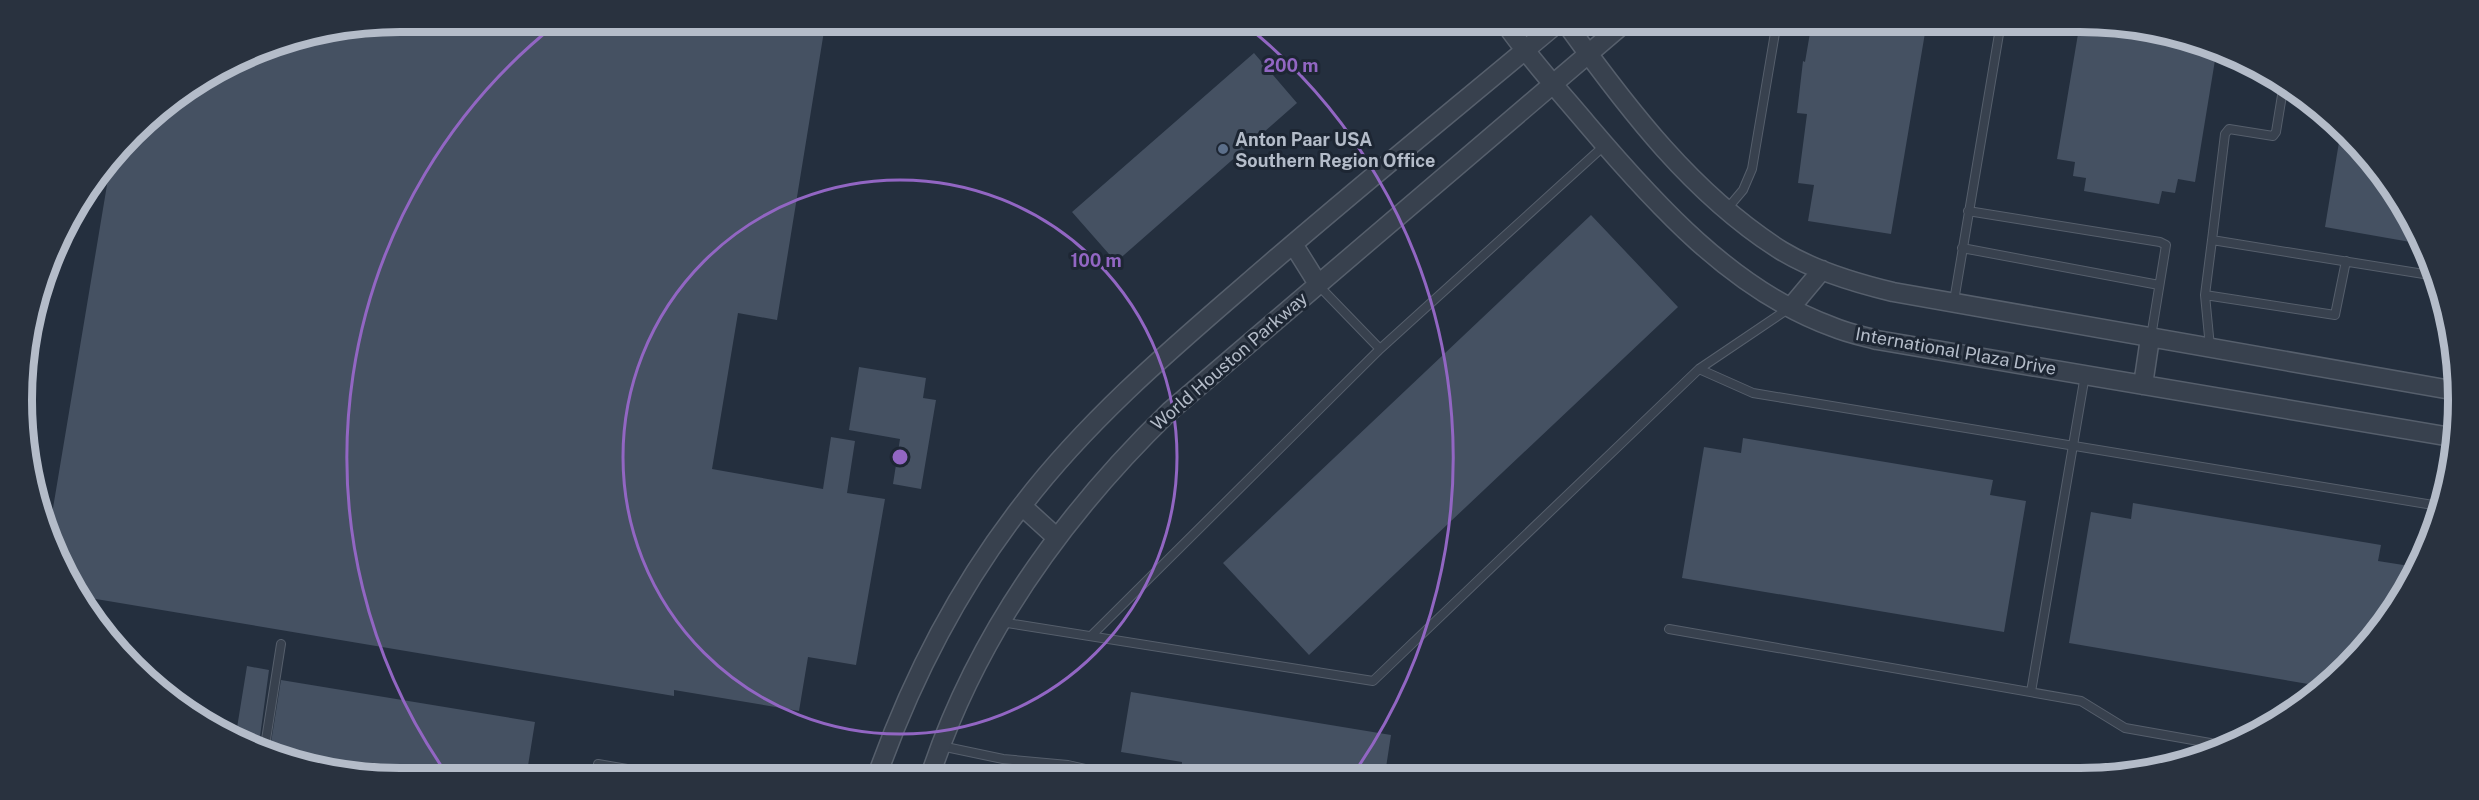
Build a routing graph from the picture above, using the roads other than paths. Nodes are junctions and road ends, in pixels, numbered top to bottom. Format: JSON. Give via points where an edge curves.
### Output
{"nodes":[{"id":1,"x":1511,"y":32,"type":"edge"},
{"id":2,"x":1547,"y":32,"type":"edge"},
{"id":3,"x":1572,"y":32,"type":"edge"},
{"id":4,"x":1614,"y":32,"type":"edge"},
{"id":5,"x":1775,"y":32,"type":"edge"},
{"id":6,"x":1999,"y":32,"type":"edge"},
{"id":7,"x":1525,"y":51,"type":"junction"},
{"id":8,"x":1589,"y":54,"type":"junction"},
{"id":9,"x":1554,"y":85,"type":"junction"},
{"id":10,"x":2282,"y":93,"type":"edge"},
{"id":11,"x":1605,"y":145,"type":"junction"},
{"id":12,"x":1727,"y":209,"type":"junction"},
{"id":13,"x":1968,"y":211,"type":"junction"},
{"id":14,"x":2212,"y":240,"type":"junction"},
{"id":15,"x":1293,"y":244,"type":"junction"},
{"id":16,"x":1962,"y":248,"type":"junction"},
{"id":17,"x":2346,"y":261,"type":"junction"},
{"id":18,"x":1822,"y":270,"type":"junction"},
{"id":19,"x":2425,"y":274,"type":"edge"},
{"id":20,"x":1318,"y":284,"type":"junction"},
{"id":21,"x":2159,"y":285,"type":"junction"},
{"id":22,"x":2205,"y":295,"type":"junction"},
{"id":23,"x":1953,"y":303,"type":"junction"},
{"id":24,"x":1791,"y":307,"type":"junction"},
{"id":25,"x":2151,"y":338,"type":"junction"},
{"id":26,"x":1380,"y":348,"type":"junction"},
{"id":27,"x":2211,"y":349,"type":"junction"},
{"id":28,"x":1698,"y":369,"type":"junction"},
{"id":29,"x":2085,"y":375,"type":"junction"},
{"id":30,"x":2143,"y":385,"type":"junction"},
{"id":31,"x":2448,"y":389,"type":"edge"},
{"id":32,"x":2445,"y":436,"type":"edge"},
{"id":33,"x":2073,"y":445,"type":"junction"},
{"id":34,"x":2432,"y":505,"type":"edge"},
{"id":35,"x":1022,"y":506,"type":"junction"},
{"id":36,"x":1056,"y":537,"type":"junction"},
{"id":37,"x":999,"y":622,"type":"junction"},
{"id":38,"x":1669,"y":630,"type":"dead end"},
{"id":39,"x":1091,"y":636,"type":"junction"},
{"id":40,"x":282,"y":644,"type":"dead end"},
{"id":41,"x":2031,"y":692,"type":"junction"},
{"id":42,"x":266,"y":743,"type":"edge"},
{"id":43,"x":2212,"y":743,"type":"edge"},
{"id":44,"x":940,"y":746,"type":"junction"},
{"id":45,"x":598,"y":768,"type":"edge"},
{"id":46,"x":618,"y":768,"type":"edge"},
{"id":47,"x":880,"y":768,"type":"edge"},
{"id":48,"x":933,"y":768,"type":"edge"},
{"id":49,"x":1081,"y":768,"type":"edge"}],
"edges":[{"from":1,"to":7,"type":"street","name":"International Plaza Drive"},
{"from":2,"to":7,"type":"street"},
{"from":3,"to":8,"type":"street"},
{"from":4,"to":8,"type":"street","name":"World Houston Parkway"},
{"from":5,"to":12,"type":"lane","via":[[1752,169],[1743,190]]},
{"from":6,"to":13,"type":"lane"},
{"from":7,"to":9,"type":"street","name":"International Plaza Drive"},
{"from":7,"to":15,"type":"street"},
{"from":8,"to":9,"type":"street","name":"World Houston Parkway"},
{"from":8,"to":12,"type":"street","via":[[1665,150]]},
{"from":9,"to":11,"type":"street","name":"International Plaza Drive"},
{"from":9,"to":20,"type":"street","name":"World Houston Parkway"},
{"from":10,"to":14,"type":"lane","via":[[2273,136],[2235,128],[2225,134]]},
{"from":11,"to":24,"type":"street","name":"International Plaza Drive","via":[[1667,214],[1732,270]]},
{"from":11,"to":26,"type":"lane"},
{"from":12,"to":18,"type":"street","via":[[1783,252]]},
{"from":13,"to":16,"type":"lane"},
{"from":13,"to":21,"type":"lane","via":[[2160,242],[2166,251]]},
{"from":14,"to":17,"type":"lane"},
{"from":14,"to":22,"type":"lane"},
{"from":15,"to":20,"type":"street"},
{"from":15,"to":35,"type":"street","via":[[1088,428]]},
{"from":16,"to":21,"type":"lane"},
{"from":16,"to":23,"type":"lane"},
{"from":17,"to":19,"type":"lane"},
{"from":17,"to":22,"type":"lane","via":[[2336,315]]},
{"from":18,"to":23,"type":"street","via":[[1862,285]]},
{"from":18,"to":24,"type":"street"},
{"from":20,"to":26,"type":"lane"},
{"from":20,"to":36,"type":"street","name":"World Houston Parkway","via":[[1119,460]]},
{"from":21,"to":25,"type":"lane"},
{"from":22,"to":27,"type":"lane"},
{"from":23,"to":25,"type":"street"},
{"from":24,"to":28,"type":"lane"},
{"from":24,"to":29,"type":"street","name":"International Plaza Drive","via":[[1833,327],[1877,340]]},
{"from":25,"to":27,"type":"street"},
{"from":25,"to":30,"type":"street"},
{"from":26,"to":39,"type":"lane"},
{"from":27,"to":31,"type":"street"},
{"from":28,"to":33,"type":"lane","via":[[1753,393]]},
{"from":28,"to":39,"type":"lane","via":[[1373,681]]},
{"from":29,"to":30,"type":"street","name":"International Plaza Drive"},
{"from":29,"to":33,"type":"lane"},
{"from":30,"to":32,"type":"street","name":"International Plaza Drive"},
{"from":33,"to":34,"type":"lane"},
{"from":33,"to":41,"type":"lane"},
{"from":35,"to":36,"type":"street"},
{"from":35,"to":47,"type":"street","via":[[952,610]]},
{"from":36,"to":37,"type":"street","name":"World Houston Parkway"},
{"from":37,"to":39,"type":"lane"},
{"from":37,"to":44,"type":"street","name":"World Houston Parkway"},
{"from":38,"to":41,"type":"lane"},
{"from":40,"to":42,"type":"lane"},
{"from":41,"to":43,"type":"lane","via":[[2081,701],[2125,728]]},
{"from":44,"to":48,"type":"street","name":"World Houston Parkway"},
{"from":44,"to":49,"type":"lane","via":[[1003,759]]},
{"from":45,"to":46,"type":"lane"}]}
